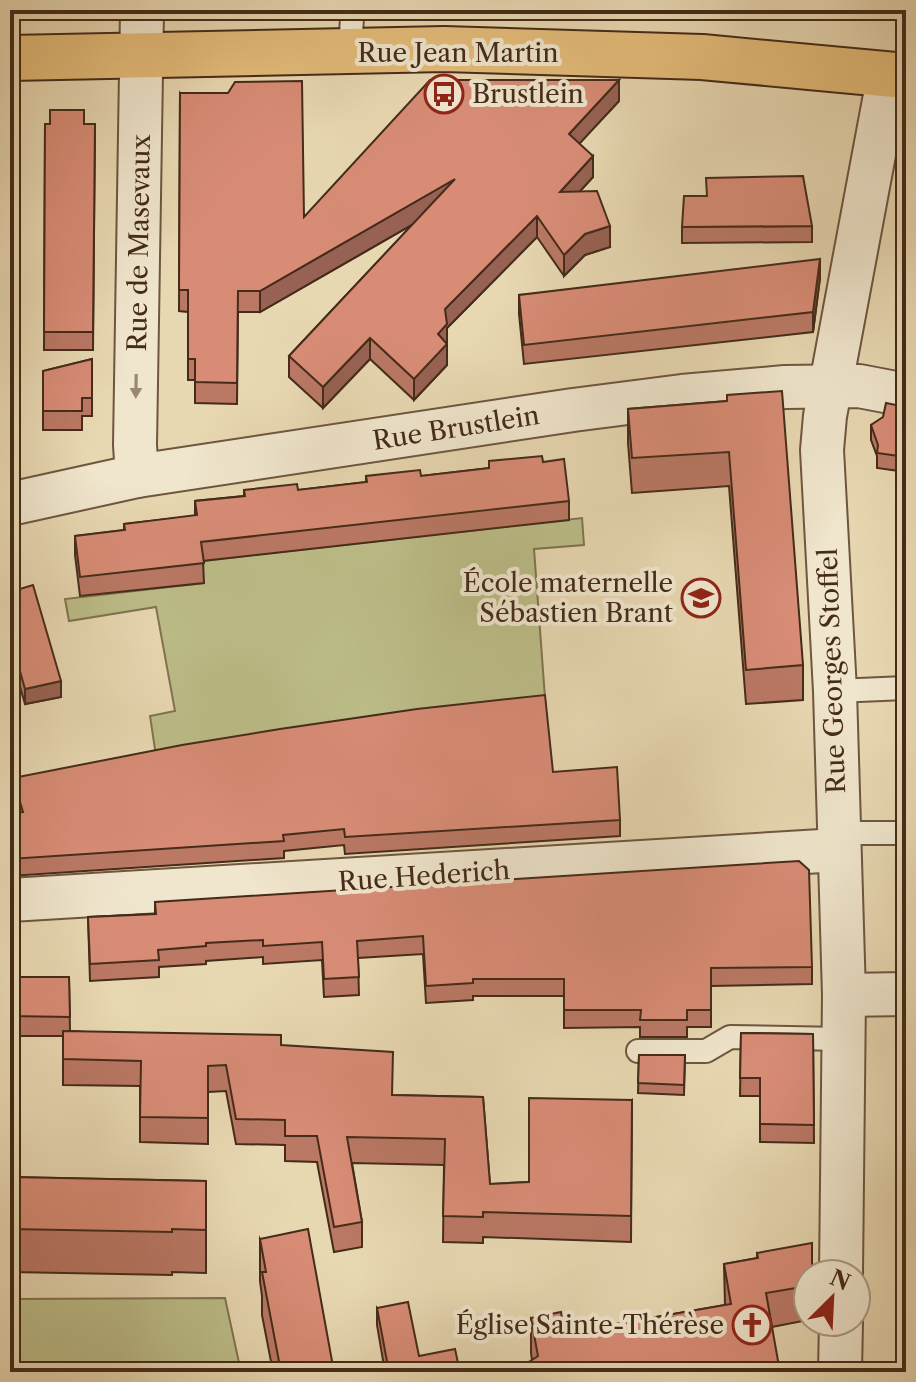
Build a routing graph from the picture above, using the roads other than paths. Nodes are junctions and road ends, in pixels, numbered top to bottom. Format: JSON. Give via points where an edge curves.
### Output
{"nodes":[{"id":1,"x":142,"y":10,"type":"edge"},
{"id":2,"x":353,"y":31,"type":"edge"},
{"id":3,"x":141,"y":56,"type":"junction"},
{"id":4,"x":10,"y":58,"type":"edge"},
{"id":5,"x":898,"y":75,"type":"edge"},
{"id":6,"x":830,"y":387,"type":"junction"},
{"id":7,"x":906,"y":395,"type":"edge"},
{"id":8,"x":137,"y":476,"type":"junction"},
{"id":9,"x":10,"y":504,"type":"edge"},
{"id":10,"x":906,"y":688,"type":"edge"},
{"id":11,"x":835,"y":691,"type":"junction"},
{"id":12,"x":906,"y":833,"type":"edge"},
{"id":13,"x":838,"y":841,"type":"junction"},
{"id":14,"x":10,"y":900,"type":"edge"},
{"id":15,"x":906,"y":994,"type":"edge"},
{"id":16,"x":844,"y":995,"type":"junction"},
{"id":17,"x":844,"y":1039,"type":"junction"},
{"id":18,"x":638,"y":1051,"type":"dead end"},
{"id":19,"x":841,"y":1258,"type":"edge"},
{"id":20,"x":841,"y":1338,"type":"edge"},
{"id":21,"x":840,"y":1372,"type":"edge"}],
"edges":[{"from":1,"to":3,"type":"street","name":"Rue de Masevaux"},
{"from":2,"to":3,"type":"main road","name":"Rue Jean Martin"},
{"from":2,"to":5,"type":"main road","name":"Rue Jean Martin","via":[[444,49],[702,57]]},
{"from":3,"to":4,"type":"main road","name":"Rue Jean Martin"},
{"from":3,"to":8,"type":"street","name":"Rue de Masevaux","one_way":true},
{"from":5,"to":6,"type":"street","name":"Rue Georges Stoffel"},
{"from":6,"to":7,"type":"street","name":"Rue Brustlein","via":[[859,386]]},
{"from":6,"to":8,"type":"street","name":"Rue Brustlein","via":[[771,388],[573,410]]},
{"from":6,"to":11,"type":"street","name":"Rue Georges Stoffel","via":[[822,450]]},
{"from":8,"to":9,"type":"street","name":"Rue Brustlein"},
{"from":10,"to":11,"type":"lane"},
{"from":11,"to":13,"type":"street","name":"Rue Georges Stoffel"},
{"from":12,"to":13,"type":"lane"},
{"from":13,"to":14,"type":"street","name":"Rue Hederich"},
{"from":13,"to":16,"type":"street","name":"Rue Georges Stoffel"},
{"from":15,"to":16,"type":"street"},
{"from":16,"to":17,"type":"street","name":"Rue Georges Stoffel"},
{"from":17,"to":18,"type":"lane","via":[[730,1037],[706,1051]]},
{"from":17,"to":19,"type":"street","name":"Rue Georges Stoffel"},
{"from":20,"to":21,"type":"street"}]}
